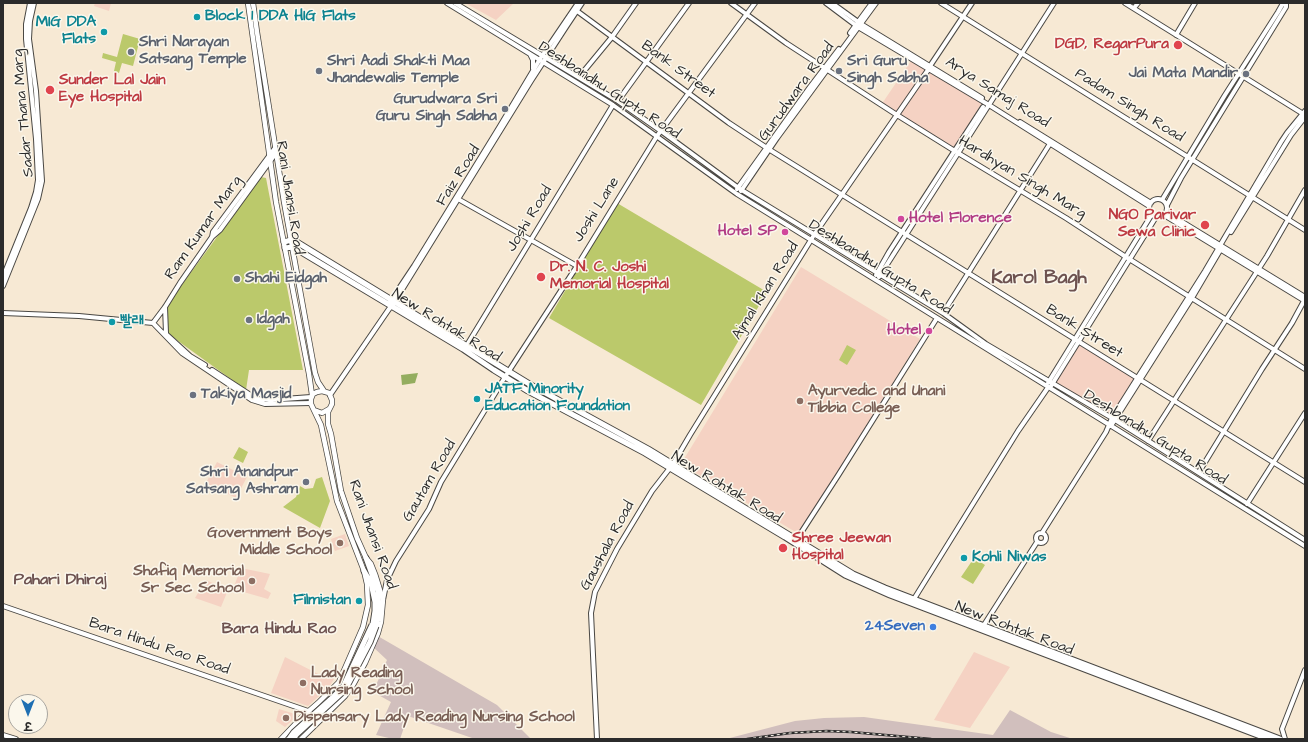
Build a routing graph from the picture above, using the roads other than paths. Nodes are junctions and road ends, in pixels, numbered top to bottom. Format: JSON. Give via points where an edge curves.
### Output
{"nodes":[{"id":1,"x":30,"y":3,"type":"edge"},
{"id":2,"x":34,"y":3,"type":"edge"},
{"id":3,"x":248,"y":3,"type":"edge"},
{"id":4,"x":253,"y":3,"type":"edge"},
{"id":5,"x":447,"y":3,"type":"edge"},
{"id":6,"x":455,"y":3,"type":"edge"},
{"id":7,"x":578,"y":3,"type":"edge"},
{"id":8,"x":582,"y":3,"type":"edge"},
{"id":9,"x":636,"y":3,"type":"edge"},
{"id":10,"x":689,"y":3,"type":"edge"},
{"id":11,"x":731,"y":3,"type":"edge"},
{"id":12,"x":755,"y":3,"type":"edge"},
{"id":13,"x":826,"y":3,"type":"edge"},
{"id":14,"x":832,"y":3,"type":"edge"},
{"id":15,"x":872,"y":3,"type":"edge"},
{"id":16,"x":876,"y":3,"type":"edge"},
{"id":17,"x":941,"y":3,"type":"edge"},
{"id":18,"x":972,"y":3,"type":"edge"},
{"id":19,"x":1054,"y":3,"type":"edge"},
{"id":20,"x":1125,"y":3,"type":"edge"},
{"id":21,"x":1138,"y":3,"type":"edge"},
{"id":22,"x":1195,"y":3,"type":"edge"},
{"id":23,"x":1286,"y":3,"type":"edge"},
{"id":24,"x":1134,"y":8,"type":"junction"},
{"id":25,"x":577,"y":10,"type":"junction"},
{"id":26,"x":746,"y":14,"type":"junction"},
{"id":27,"x":963,"y":17,"type":"junction"},
{"id":28,"x":858,"y":25,"type":"junction"},
{"id":29,"x":1176,"y":35,"type":"junction"},
{"id":30,"x":612,"y":37,"type":"junction"},
{"id":31,"x":530,"y":54,"type":"junction"},
{"id":32,"x":1022,"y":54,"type":"junction"},
{"id":33,"x":544,"y":58,"type":"junction"},
{"id":34,"x":646,"y":62,"type":"junction"},
{"id":35,"x":929,"y":68,"type":"junction"},
{"id":36,"x":825,"y":69,"type":"junction"},
{"id":37,"x":533,"y":70,"type":"junction"},
{"id":38,"x":1241,"y":76,"type":"junction"},
{"id":39,"x":579,"y":77,"type":"junction"},
{"id":40,"x":689,"y":92,"type":"junction"},
{"id":41,"x":618,"y":101,"type":"junction"},
{"id":42,"x":990,"y":104,"type":"junction"},
{"id":43,"x":613,"y":105,"type":"junction"},
{"id":44,"x":983,"y":107,"type":"dead end"},
{"id":45,"x":1304,"y":114,"type":"edge"},
{"id":46,"x":897,"y":115,"type":"junction"},
{"id":47,"x":661,"y":131,"type":"junction"},
{"id":48,"x":657,"y":136,"type":"junction"},
{"id":49,"x":1051,"y":143,"type":"junction"},
{"id":50,"x":768,"y":149,"type":"junction"},
{"id":51,"x":275,"y":150,"type":"junction"},
{"id":52,"x":956,"y":152,"type":"junction"},
{"id":53,"x":1187,"y":157,"type":"junction"},
{"id":54,"x":270,"y":158,"type":"junction"},
{"id":55,"x":1192,"y":160,"type":"junction"},
{"id":56,"x":740,"y":189,"type":"junction"},
{"id":57,"x":1305,"y":190,"type":"edge"},
{"id":58,"x":1020,"y":191,"type":"junction"},
{"id":59,"x":737,"y":194,"type":"junction"},
{"id":60,"x":842,"y":195,"type":"junction"},
{"id":61,"x":1251,"y":197,"type":"junction"},
{"id":62,"x":457,"y":198,"type":"junction"},
{"id":63,"x":1162,"y":200,"type":"junction"},
{"id":64,"x":1150,"y":204,"type":"junction"},
{"id":65,"x":1167,"y":205,"type":"junction"},
{"id":66,"x":1165,"y":213,"type":"junction"},
{"id":67,"x":1154,"y":215,"type":"junction"},
{"id":68,"x":1288,"y":220,"type":"junction"},
{"id":69,"x":1305,"y":230,"type":"edge"},
{"id":70,"x":904,"y":233,"type":"junction"},
{"id":71,"x":814,"y":235,"type":"junction"},
{"id":72,"x":531,"y":239,"type":"junction"},
{"id":73,"x":291,"y":240,"type":"junction"},
{"id":74,"x":811,"y":240,"type":"junction"},
{"id":75,"x":284,"y":242,"type":"junction"},
{"id":76,"x":292,"y":247,"type":"junction"},
{"id":77,"x":1220,"y":247,"type":"junction"},
{"id":78,"x":285,"y":248,"type":"junction"},
{"id":79,"x":1128,"y":258,"type":"junction"},
{"id":80,"x":577,"y":266,"type":"junction"},
{"id":81,"x":1257,"y":270,"type":"junction"},
{"id":82,"x":968,"y":273,"type":"junction"},
{"id":83,"x":878,"y":274,"type":"junction"},
{"id":84,"x":3,"y":277,"type":"edge"},
{"id":85,"x":875,"y":280,"type":"junction"},
{"id":86,"x":3,"y":286,"type":"edge"},
{"id":87,"x":1190,"y":297,"type":"junction"},
{"id":88,"x":1305,"y":299,"type":"edge"},
{"id":89,"x":391,"y":304,"type":"junction"},
{"id":90,"x":166,"y":307,"type":"junction"},
{"id":91,"x":3,"y":313,"type":"edge"},
{"id":92,"x":943,"y":313,"type":"junction"},
{"id":93,"x":937,"y":318,"type":"junction"},
{"id":94,"x":1225,"y":320,"type":"junction"},
{"id":95,"x":154,"y":324,"type":"junction"},
{"id":96,"x":163,"y":332,"type":"junction"},
{"id":97,"x":1077,"y":341,"type":"junction"},
{"id":98,"x":467,"y":346,"type":"junction"},
{"id":99,"x":1275,"y":350,"type":"junction"},
{"id":100,"x":1305,"y":368,"type":"edge"},
{"id":101,"x":509,"y":371,"type":"junction"},
{"id":102,"x":506,"y":377,"type":"junction"},
{"id":103,"x":1138,"y":379,"type":"junction"},
{"id":104,"x":1049,"y":386,"type":"junction"},
{"id":105,"x":324,"y":391,"type":"junction"},
{"id":106,"x":330,"y":395,"type":"junction"},
{"id":107,"x":312,"y":396,"type":"junction"},
{"id":108,"x":1173,"y":400,"type":"junction"},
{"id":109,"x":310,"y":403,"type":"junction"},
{"id":110,"x":330,"y":408,"type":"junction"},
{"id":111,"x":314,"y":409,"type":"junction"},
{"id":112,"x":1305,"y":413,"type":"edge"},
{"id":113,"x":1113,"y":419,"type":"junction"},
{"id":114,"x":1110,"y":425,"type":"junction"},
{"id":115,"x":1223,"y":431,"type":"junction"},
{"id":116,"x":1148,"y":441,"type":"junction"},
{"id":117,"x":1274,"y":463,"type":"junction"},
{"id":118,"x":672,"y":466,"type":"junction"},
{"id":119,"x":1199,"y":472,"type":"junction"},
{"id":120,"x":1305,"y":482,"type":"edge"},
{"id":121,"x":1248,"y":503,"type":"junction"},
{"id":122,"x":1245,"y":508,"type":"junction"},
{"id":123,"x":1042,"y":534,"type":"junction"},
{"id":124,"x":797,"y":539,"type":"junction"},
{"id":125,"x":1305,"y":540,"type":"edge"},
{"id":126,"x":1037,"y":542,"type":"junction"},
{"id":127,"x":1305,"y":546,"type":"edge"},
{"id":128,"x":366,"y":558,"type":"junction"},
{"id":129,"x":364,"y":571,"type":"junction"},
{"id":130,"x":914,"y":599,"type":"junction"},
{"id":131,"x":383,"y":600,"type":"junction"},
{"id":132,"x":3,"y":606,"type":"edge"},
{"id":133,"x":374,"y":626,"type":"junction"},
{"id":134,"x":982,"y":628,"type":"junction"},
{"id":135,"x":1305,"y":670,"type":"edge"},
{"id":136,"x":308,"y":711,"type":"junction"},
{"id":137,"x":321,"y":718,"type":"junction"},
{"id":138,"x":3,"y":735,"type":"edge"},
{"id":139,"x":16,"y":739,"type":"edge"},
{"id":140,"x":281,"y":739,"type":"edge"},
{"id":141,"x":290,"y":739,"type":"edge"},
{"id":142,"x":294,"y":739,"type":"edge"},
{"id":143,"x":301,"y":739,"type":"edge"},
{"id":144,"x":597,"y":739,"type":"edge"},
{"id":145,"x":1268,"y":739,"type":"edge"},
{"id":146,"x":1280,"y":739,"type":"edge"},
{"id":147,"x":1285,"y":739,"type":"edge"}],
"edges":[{"from":1,"to":84,"type":"street","name":"Sadar Thana Marg","via":[[26,39],[38,180],[31,208]]},
{"from":2,"to":86,"type":"street","name":"Sadar Thana Marg","via":[[29,39],[36,91],[42,181],[38,199]]},
{"from":3,"to":54,"type":"main road","name":"Rani Jhansi Road"},
{"from":4,"to":51,"type":"main road","name":"Rani Jhansi Road"},
{"from":5,"to":31,"type":"street","name":"Deshbandhu Gupta Road"},
{"from":6,"to":33,"type":"street","name":"Deshbandhu Gupta Road"},
{"from":7,"to":33,"type":"street","name":"Faiz Road"},
{"from":8,"to":25,"type":"street"},
{"from":9,"to":30,"type":"street"},
{"from":10,"to":34,"type":"street"},
{"from":11,"to":26,"type":"street","name":"Hardhyan Singh Marg"},
{"from":12,"to":26,"type":"street","name":"Joshi Lane"},
{"from":13,"to":28,"type":"street"},
{"from":14,"to":28,"type":"street","name":"Arya Samaj Road"},
{"from":15,"to":28,"type":"street","name":"Gurudwara Road"},
{"from":16,"to":28,"type":"street","name":"Gurudwara Road"},
{"from":17,"to":27,"type":"street","name":"Padam Singh Road"},
{"from":18,"to":27,"type":"street","name":"Ajmal Khan Road"},
{"from":19,"to":32,"type":"street"},
{"from":20,"to":24,"type":"street"},
{"from":21,"to":24,"type":"street"},
{"from":22,"to":29,"type":"street"},
{"from":23,"to":38,"type":"street","via":[[1286,7]]},
{"from":24,"to":29,"type":"street"},
{"from":25,"to":30,"type":"street","name":"Bank Street"},
{"from":25,"to":33,"type":"street"},
{"from":26,"to":36,"type":"street","name":"Hardhyan Singh Marg"},
{"from":26,"to":40,"type":"street","name":"Joshi Lane"},
{"from":27,"to":32,"type":"street","name":"Padam Singh Road"},
{"from":27,"to":35,"type":"street","name":"Ajmal Khan Road"},
{"from":28,"to":35,"type":"street","name":"Arya Samaj Road"},
{"from":28,"to":36,"type":"street","name":"Gurudwara Road"},
{"from":29,"to":38,"type":"street"},
{"from":30,"to":34,"type":"street","name":"Bank Street"},
{"from":30,"to":39,"type":"street"},
{"from":31,"to":33,"type":"street","name":"Deshbandhu Gupta Road"},
{"from":31,"to":37,"type":"street"},
{"from":32,"to":42,"type":"street"},
{"from":32,"to":53,"type":"street","name":"Padam Singh Road"},
{"from":33,"to":37,"type":"street"},
{"from":33,"to":39,"type":"street","name":"Deshbandhu Gupta Road"},
{"from":33,"to":43,"type":"street","name":"Deshbandhu Gupta Road"},
{"from":33,"to":62,"type":"street","name":"Faiz Road"},
{"from":34,"to":40,"type":"street","name":"Bank Street"},
{"from":34,"to":41,"type":"street"},
{"from":35,"to":42,"type":"street","name":"Arya Samaj Road"},
{"from":35,"to":46,"type":"street","name":"Ajmal Khan Road"},
{"from":36,"to":46,"type":"street","name":"Hardhyan Singh Marg"},
{"from":36,"to":50,"type":"street","name":"Gurudwara Road"},
{"from":37,"to":62,"type":"street"},
{"from":38,"to":45,"type":"street"},
{"from":38,"to":53,"type":"street"},
{"from":38,"to":55,"type":"street"},
{"from":39,"to":41,"type":"street","name":"Deshbandhu Gupta Road"},
{"from":40,"to":47,"type":"street","name":"Joshi Lane"},
{"from":40,"to":50,"type":"street","name":"Bank Street"},
{"from":41,"to":47,"type":"street","name":"Deshbandhu Gupta Road"},
{"from":42,"to":49,"type":"street","name":"Arya Samaj Road"},
{"from":42,"to":52,"type":"street"},
{"from":43,"to":48,"type":"street","name":"Deshbandhu Gupta Road"},
{"from":43,"to":72,"type":"street","name":"Joshi Road"},
{"from":44,"to":52,"type":"street"},
{"from":45,"to":61,"type":"street","via":[[1287,133]]},
{"from":46,"to":52,"type":"street","name":"Hardhyan Singh Marg"},
{"from":46,"to":60,"type":"street","name":"Ajmal Khan Road"},
{"from":47,"to":48,"type":"street","name":"Joshi Lane"},
{"from":47,"to":56,"type":"street","name":"Deshbandhu Gupta Road"},
{"from":48,"to":59,"type":"street","name":"Deshbandhu Gupta Road"},
{"from":48,"to":80,"type":"street","name":"Joshi Lane"},
{"from":49,"to":58,"type":"street"},
{"from":49,"to":64,"type":"street","name":"Arya Samaj Road"},
{"from":50,"to":56,"type":"street","name":"Gurudwara Road"},
{"from":50,"to":60,"type":"street","name":"Bank Street"},
{"from":51,"to":54,"type":"street","name":"Ram Kumar Marg"},
{"from":51,"to":73,"type":"main road","name":"Rani Jhansi Road"},
{"from":52,"to":58,"type":"street","name":"Hardhyan Singh Marg"},
{"from":52,"to":70,"type":"street"},
{"from":53,"to":55,"type":"street","name":"Padam Singh Road"},
{"from":53,"to":63,"type":"street"},
{"from":54,"to":75,"type":"main road","name":"Rani Jhansi Road"},
{"from":54,"to":90,"type":"street","name":"Ram Kumar Marg","via":[[213,232]]},
{"from":55,"to":61,"type":"street","name":"Padam Singh Road"},
{"from":55,"to":65,"type":"street"},
{"from":56,"to":59,"type":"street","name":"Gurudwara Road"},
{"from":56,"to":71,"type":"street","name":"Deshbandhu Gupta Road"},
{"from":57,"to":68,"type":"street"},
{"from":58,"to":79,"type":"street","name":"Hardhyan Singh Marg"},
{"from":58,"to":82,"type":"street"},
{"from":59,"to":74,"type":"street","name":"Deshbandhu Gupta Road"},
{"from":60,"to":70,"type":"street","name":"Bank Street"},
{"from":60,"to":71,"type":"street","name":"Ajmal Khan Road"},
{"from":61,"to":68,"type":"street","name":"Padam Singh Road"},
{"from":61,"to":77,"type":"street"},
{"from":62,"to":72,"type":"street"},
{"from":62,"to":89,"type":"street"},
{"from":63,"to":64,"type":"street","via":[[1156,199]]},
{"from":63,"to":65,"type":"street"},
{"from":64,"to":67,"type":"street","via":[[1149,210]]},
{"from":65,"to":66,"type":"street"},
{"from":66,"to":67,"type":"street"},
{"from":66,"to":77,"type":"street"},
{"from":67,"to":79,"type":"street"},
{"from":68,"to":69,"type":"street","name":"Padam Singh Road"},
{"from":68,"to":81,"type":"street"},
{"from":70,"to":82,"type":"street","name":"Bank Street"},
{"from":70,"to":83,"type":"street"},
{"from":71,"to":74,"type":"street","name":"Ajmal Khan Road"},
{"from":71,"to":83,"type":"street","name":"Deshbandhu Gupta Road"},
{"from":72,"to":80,"type":"street"},
{"from":72,"to":98,"type":"street","name":"Joshi Road"},
{"from":73,"to":75,"type":"main road"},
{"from":73,"to":76,"type":"main road","name":"Rani Jhansi Road"},
{"from":73,"to":89,"type":"main road","name":"New Rohtak Road"},
{"from":74,"to":85,"type":"street","name":"Deshbandhu Gupta Road"},
{"from":74,"to":118,"type":"street","name":"Ajmal Khan Road"},
{"from":75,"to":78,"type":"main road","name":"Rani Jhansi Road"},
{"from":76,"to":78,"type":"main road"},
{"from":76,"to":89,"type":"main road","name":"New Rohtak Road"},
{"from":76,"to":105,"type":"main road","name":"Rani Jhansi Road","via":[[315,373]]},
{"from":77,"to":81,"type":"street"},
{"from":77,"to":87,"type":"street"},
{"from":78,"to":107,"type":"main road","name":"Rani Jhansi Road"},
{"from":79,"to":87,"type":"street","name":"Hardhyan Singh Marg"},
{"from":79,"to":97,"type":"street"},
{"from":80,"to":101,"type":"street","name":"Joshi Lane"},
{"from":81,"to":88,"type":"street"},
{"from":81,"to":94,"type":"street"},
{"from":82,"to":92,"type":"street"},
{"from":82,"to":97,"type":"street","name":"Bank Street"},
{"from":83,"to":85,"type":"street"},
{"from":83,"to":92,"type":"street","name":"Deshbandhu Gupta Road"},
{"from":85,"to":93,"type":"street","name":"Deshbandhu Gupta Road"},
{"from":87,"to":94,"type":"street","name":"Hardhyan Singh Marg"},
{"from":87,"to":103,"type":"street"},
{"from":88,"to":99,"type":"street"},
{"from":89,"to":98,"type":"main road","name":"New Rohtak Road"},
{"from":89,"to":102,"type":"main road","name":"New Rohtak Road"},
{"from":89,"to":106,"type":"street"},
{"from":90,"to":95,"type":"street","name":"Ram Kumar Marg"},
{"from":90,"to":96,"type":"street"},
{"from":91,"to":95,"type":"street","via":[[79,316]]},
{"from":92,"to":104,"type":"street","name":"Deshbandhu Gupta Road"},
{"from":93,"to":104,"type":"street","name":"Deshbandhu Gupta Road"},
{"from":93,"to":124,"type":"street"},
{"from":94,"to":99,"type":"street","name":"Hardhyan Singh Marg"},
{"from":94,"to":108,"type":"street"},
{"from":95,"to":96,"type":"street"},
{"from":96,"to":107,"type":"street","via":[[190,356],[252,396],[264,400]]},
{"from":96,"to":109,"type":"street","via":[[182,353],[257,402]]},
{"from":97,"to":103,"type":"street","name":"Bank Street"},
{"from":97,"to":104,"type":"street"},
{"from":98,"to":101,"type":"main road","name":"New Rohtak Road"},
{"from":99,"to":100,"type":"street","name":"Hardhyan Singh Marg"},
{"from":99,"to":115,"type":"street"},
{"from":101,"to":102,"type":"street","name":"Joshi Lane"},
{"from":101,"to":118,"type":"main road","name":"New Rohtak Road"},
{"from":102,"to":118,"type":"main road","name":"New Rohtak Road"},
{"from":102,"to":131,"type":"street","name":"Gautam Road","via":[[396,561],[387,580]]},
{"from":103,"to":108,"type":"street","name":"Bank Street"},
{"from":103,"to":113,"type":"street"},
{"from":104,"to":113,"type":"street","name":"Deshbandhu Gupta Road"},
{"from":104,"to":114,"type":"street","name":"Deshbandhu Gupta Road"},
{"from":104,"to":130,"type":"street"},
{"from":105,"to":106,"type":"main road"},
{"from":105,"to":107,"type":"main road"},
{"from":106,"to":110,"type":"main road"},
{"from":107,"to":109,"type":"main road"},
{"from":108,"to":115,"type":"street","name":"Bank Street"},
{"from":108,"to":116,"type":"street"},
{"from":109,"to":111,"type":"main road"},
{"from":110,"to":111,"type":"main road","via":[[322,412]]},
{"from":110,"to":128,"type":"main road","name":"Rani Jhansi Road","via":[[328,424],[341,491]]},
{"from":111,"to":129,"type":"main road","name":"Rani Jhansi Road","via":[[321,425],[337,501]]},
{"from":112,"to":117,"type":"street"},
{"from":113,"to":114,"type":"street"},
{"from":113,"to":116,"type":"street","name":"Deshbandhu Gupta Road"},
{"from":114,"to":122,"type":"street","name":"Deshbandhu Gupta Road"},
{"from":114,"to":123,"type":"street"},
{"from":115,"to":117,"type":"street","name":"Bank Street"},
{"from":115,"to":119,"type":"street"},
{"from":116,"to":119,"type":"street","name":"Deshbandhu Gupta Road"},
{"from":117,"to":120,"type":"street","name":"Bank Street"},
{"from":117,"to":121,"type":"street"},
{"from":118,"to":124,"type":"main road","name":"New Rohtak Road"},
{"from":118,"to":134,"type":"main road","name":"New Rohtak Road","via":[[845,575]]},
{"from":118,"to":144,"type":"street","name":"Gaushala Road","via":[[652,491],[617,549],[593,598],[591,621]]},
{"from":119,"to":121,"type":"street","name":"Deshbandhu Gupta Road"},
{"from":121,"to":122,"type":"street"},
{"from":121,"to":125,"type":"street","name":"Deshbandhu Gupta Road"},
{"from":122,"to":127,"type":"street","name":"Deshbandhu Gupta Road"},
{"from":123,"to":126,"type":"street","via":[[1036,536]]},
{"from":123,"to":126,"type":"street","via":[[1046,537],[1045,541]]},
{"from":124,"to":130,"type":"main road","name":"New Rohtak Road","via":[[854,574]]},
{"from":126,"to":134,"type":"street"},
{"from":128,"to":131,"type":"main road","name":"Rani Jhansi Road","via":[[371,564]]},
{"from":128,"to":133,"type":"main road","via":[[378,591],[379,611]]},
{"from":129,"to":133,"type":"main road","via":[[371,583],[375,602]]},
{"from":129,"to":136,"type":"main road","name":"Rani Jhansi Road","via":[[368,584],[368,605],[363,627],[339,682]]},
{"from":130,"to":134,"type":"main road","name":"New Rohtak Road"},
{"from":131,"to":137,"type":"main road","name":"Rani Jhansi Road","via":[[378,633],[365,663],[345,696]]},
{"from":132,"to":136,"type":"street","name":"Bara Hindu Rao Road"},
{"from":133,"to":141,"type":"main road","bridge":true,"via":[[343,687],[294,732]]},
{"from":133,"to":142,"type":"main road","bridge":true,"via":[[345,690]]},
{"from":134,"to":145,"type":"main road","name":"New Rohtak Road"},
{"from":134,"to":146,"type":"main road","name":"New Rohtak Road"},
{"from":135,"to":147,"type":"street","via":[[1282,729]]},
{"from":136,"to":137,"type":"street","name":"Bara Hindu Rao Road"},
{"from":136,"to":140,"type":"main road","name":"Rani Jhansi Road"},
{"from":137,"to":143,"type":"main road","name":"Rani Jhansi Road"},
{"from":138,"to":139,"type":"street"}]}
